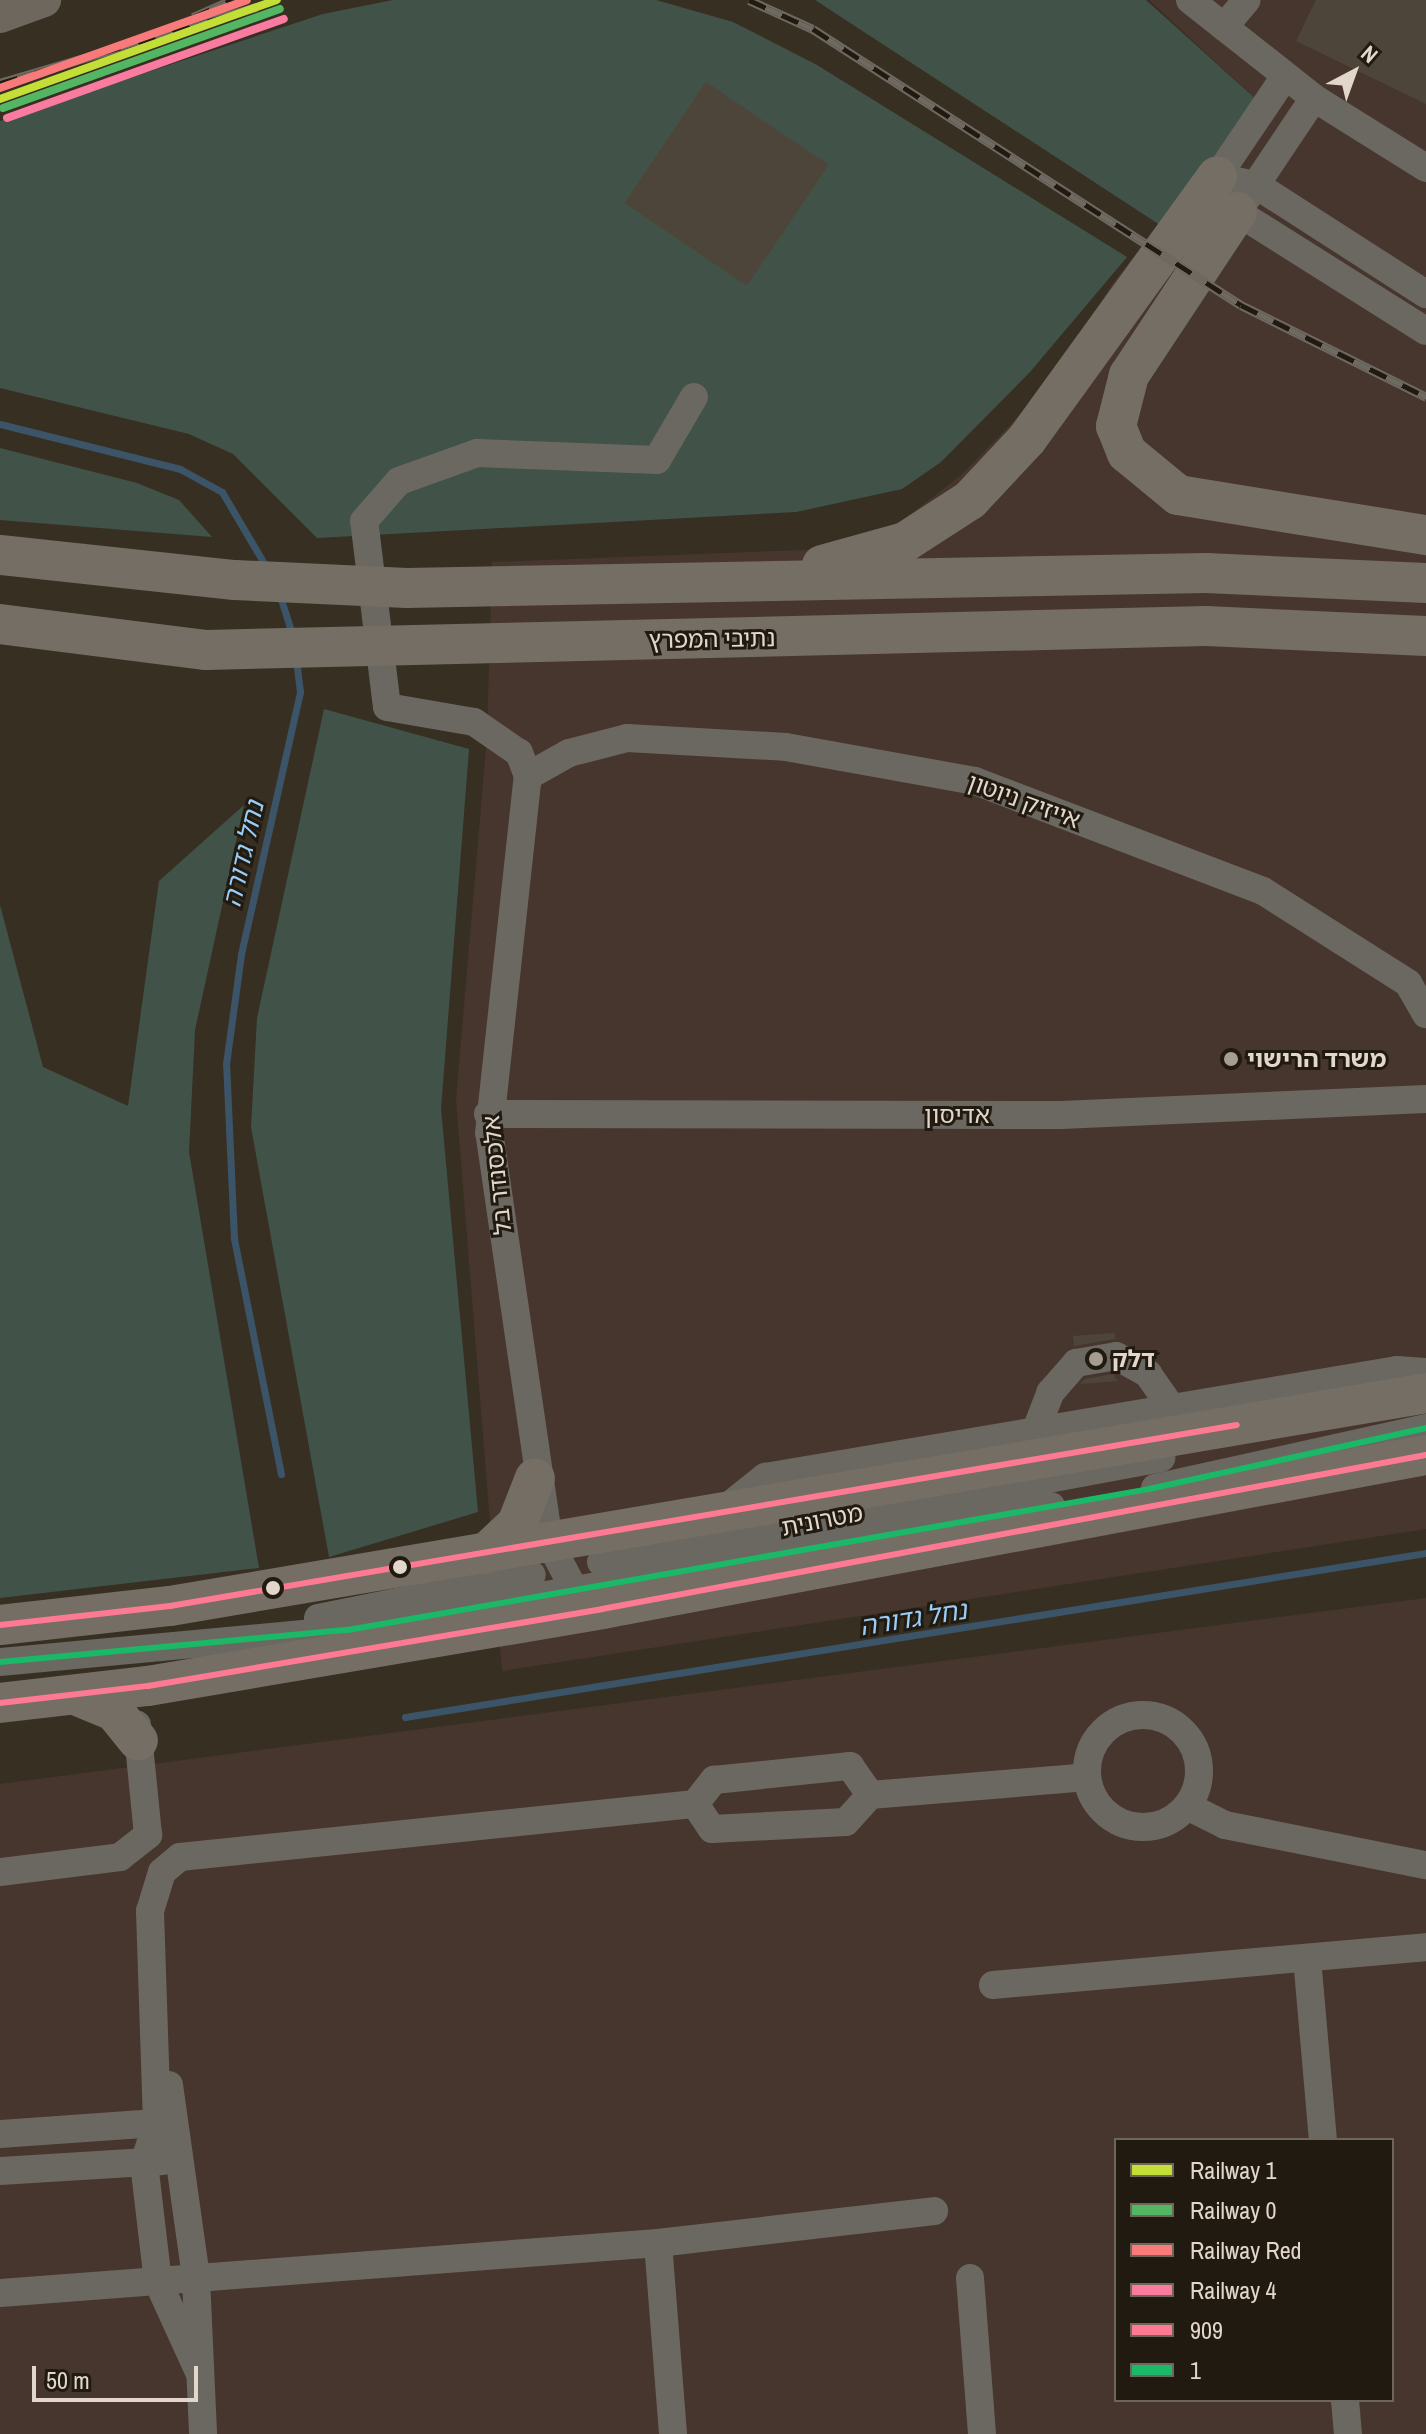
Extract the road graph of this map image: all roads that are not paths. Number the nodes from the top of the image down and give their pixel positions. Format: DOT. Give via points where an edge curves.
graph roads {
  1 [pos="44,0"];
  2 [pos="1190,0"];
  3 [pos="1247,0"];
  4 [pos="0,16"];
  5 [pos="1224,27"];
  6 [pos="1285,76"];
  7 [pos="1314,98"];
  8 [pos="1426,168"];
  9 [pos="1217,177"];
  10 [pos="1246,199"];
  11 [pos="1426,294"];
  12 [pos="1426,331"];
  13 [pos="694,397"];
  14 [pos="1426,535"];
  15 [pos="0,555"];
  16 [pos="1426,583"];
  17 [pos="564,588"];
  18 [pos="0,624"];
  19 [pos="1426,636"];
  20 [pos="528,776"];
  21 [pos="1426,1014"];
  22 [pos="1426,1099"];
  23 [pos="488,1114"];
  24 [pos="1426,1372"];
  25 [pos="1426,1393"];
  26 [pos="1171,1407"];
  27 [pos="1426,1409"];
  28 [pos="1426,1428"];
  29 [pos="1036,1430"];
  30 [pos="1426,1455"];
  31 [pos="535,1478"];
  32 [pos="720,1513"];
  33 [pos="485,1554"];
  34 [pos="575,1569"];
  35 [pos="170,1606"];
  36 [pos="73,1620"];
  37 [pos="0,1625"];
  38 [pos="0,1662"];
  39 [pos="129,1664"];
  40 [pos="75,1695"];
  41 [pos="0,1703"];
  42 [pos="138,1741"];
  43 [pos="1087,1777"];
  44 [pos="870,1795"];
  45 [pos="695,1804"];
  46 [pos="1187,1806"];
  47 [pos="0,1856"];
  48 [pos="120,1857"];
  49 [pos="1426,1865"];
  50 [pos="0,1872"];
  51 [pos="1426,1947"];
  52 [pos="1307,1958"];
  53 [pos="993,1985"];
  54 [pos="166,2123"];
  55 [pos="0,2134"];
  56 [pos="1323,2138"];
  57 [pos="180,2160"];
  58 [pos="144,2163"];
  59 [pos="0,2171"];
  60 [pos="934,2211"];
  61 [pos="658,2243"];
  62 [pos="196,2278"];
  63 [pos="970,2278"];
  64 [pos="158,2282"];
  65 [pos="0,2293"];
  66 [pos="199,2372"];
  67 [pos="1345,2402"];
  68 [pos="203,2434"];
  69 [pos="673,2434"];
  70 [pos="982,2434"];
  71 [pos="1348,2434"];
  1 -- 4 [label="main road"];
  2 -- 5 [label="street"];
  3 -- 5 [label="street"];
  5 -- 6 [label="street"];
  6 -- 7 [label="street"];
  6 -- 9 [label="street"];
  7 -- 8 [label="street"];
  7 -- 10 [label="street"];
  9 -- 10 [label="street"];
  9 -- 17 [label="highway" via="1027,439 937,526 859,559 807,568"];
  10 -- 11 [label="street"];
  10 -- 12 [label="street"];
  10 -- 14 [label="highway" via="1129,375 1116,426 1127,453 1178,495"];
  13 -- 20 [label="street" via="657,460 477,453 399,481 364,521 387,707 474,722 519,753"];
  15 -- 17 [label="highway" via="184,576 407,588"];
  16 -- 17 [label="highway" via="1206,573"];
  18 -- 19 [label="highway, נתיבי המפרץ" via="206,650 1206,626"];
  20 -- 21 [label="street, אייזיק ניוטון" via="569,753 627,738 786,747 975,781 1263,891 1408,983"];
  20 -- 23 [label="street, אלכסנדר בל"];
  22 -- 23 [label="street, אדיסון" via="1061,1115"];
  23 -- 31 [label="street, אלכסנדר בל"];
  24 -- 26 [label="street" via="1397,1370"];
  25 -- 32 [label="highway"];
  26 -- 29 [label="street"];
  26 -- 29 [label="street" via="1148,1374 1116,1356 1076,1363 1050,1393"];
  27 -- 34 [label="street, מטרונית"];
  28 -- 34 [label="street, מטרונית" via="1149,1489"];
  29 -- 32 [label="street" via="765,1477"];
  30 -- 34 [label="highway"];
  31 -- 33 [label="highway" via="517,1524"];
  31 -- 34 [label="street, אלכסנדר בל"];
  31 -- 34 [label="street, אלכסנדר בל" via="556,1515"];
  32 -- 34 [label="highway"];
  33 -- 34 [label="highway"];
  33 -- 35 [label="highway"];
  34 -- 39 [label="highway"];
  34 -- 39 [label="street, מטרונית"];
  35 -- 36 [label="highway"];
  35 -- 39 [label="street"];
  36 -- 37 [label="highway"];
  36 -- 39 [label="street"];
  38 -- 39 [label="street, מטרונית"];
  39 -- 40 [label="highway"];
  39 -- 42 [label="street"];
  40 -- 41 [label="highway"];
  40 -- 42 [label="highway" via="114,1711"];
  42 -- 48 [label="street" via="148,1835"];
  43 -- 44 [label="street"];
  43 -- 46 [label="street" via="1103,1811 1137,1827 1173,1819"];
  43 -- 46 [label="street" via="1088,1759 1106,1729 1157,1717 1174,1725 1196,1753 1196,1789"];
  44 -- 45 [label="street" via="846,1822 712,1829"];
  44 -- 45 [label="street" via="850,1766 714,1780"];
  45 -- 54 [label="street" via="180,1857 152,1893"];
  46 -- 49 [label="street" via="1225,1825"];
  47 -- 48 [label="street"];
  48 -- 50 [label="street"];
  51 -- 52 [label="street"];
  52 -- 53 [label="street"];
  52 -- 56 [label="street"];
  54 -- 55 [label="street"];
  54 -- 57 [label="street"];
  54 -- 58 [label="street"];
  57 -- 58 [label="street"];
  57 -- 62 [label="street"];
  58 -- 59 [label="street"];
  58 -- 64 [label="street"];
  60 -- 61 [label="street"];
  61 -- 62 [label="street"];
  61 -- 69 [label="street"];
  62 -- 64 [label="street"];
  62 -- 66 [label="street"];
  63 -- 70 [label="street"];
  64 -- 65 [label="street"];
  64 -- 66 [label="street"];
  66 -- 68 [label="street"];
  67 -- 71 [label="street"];
}
